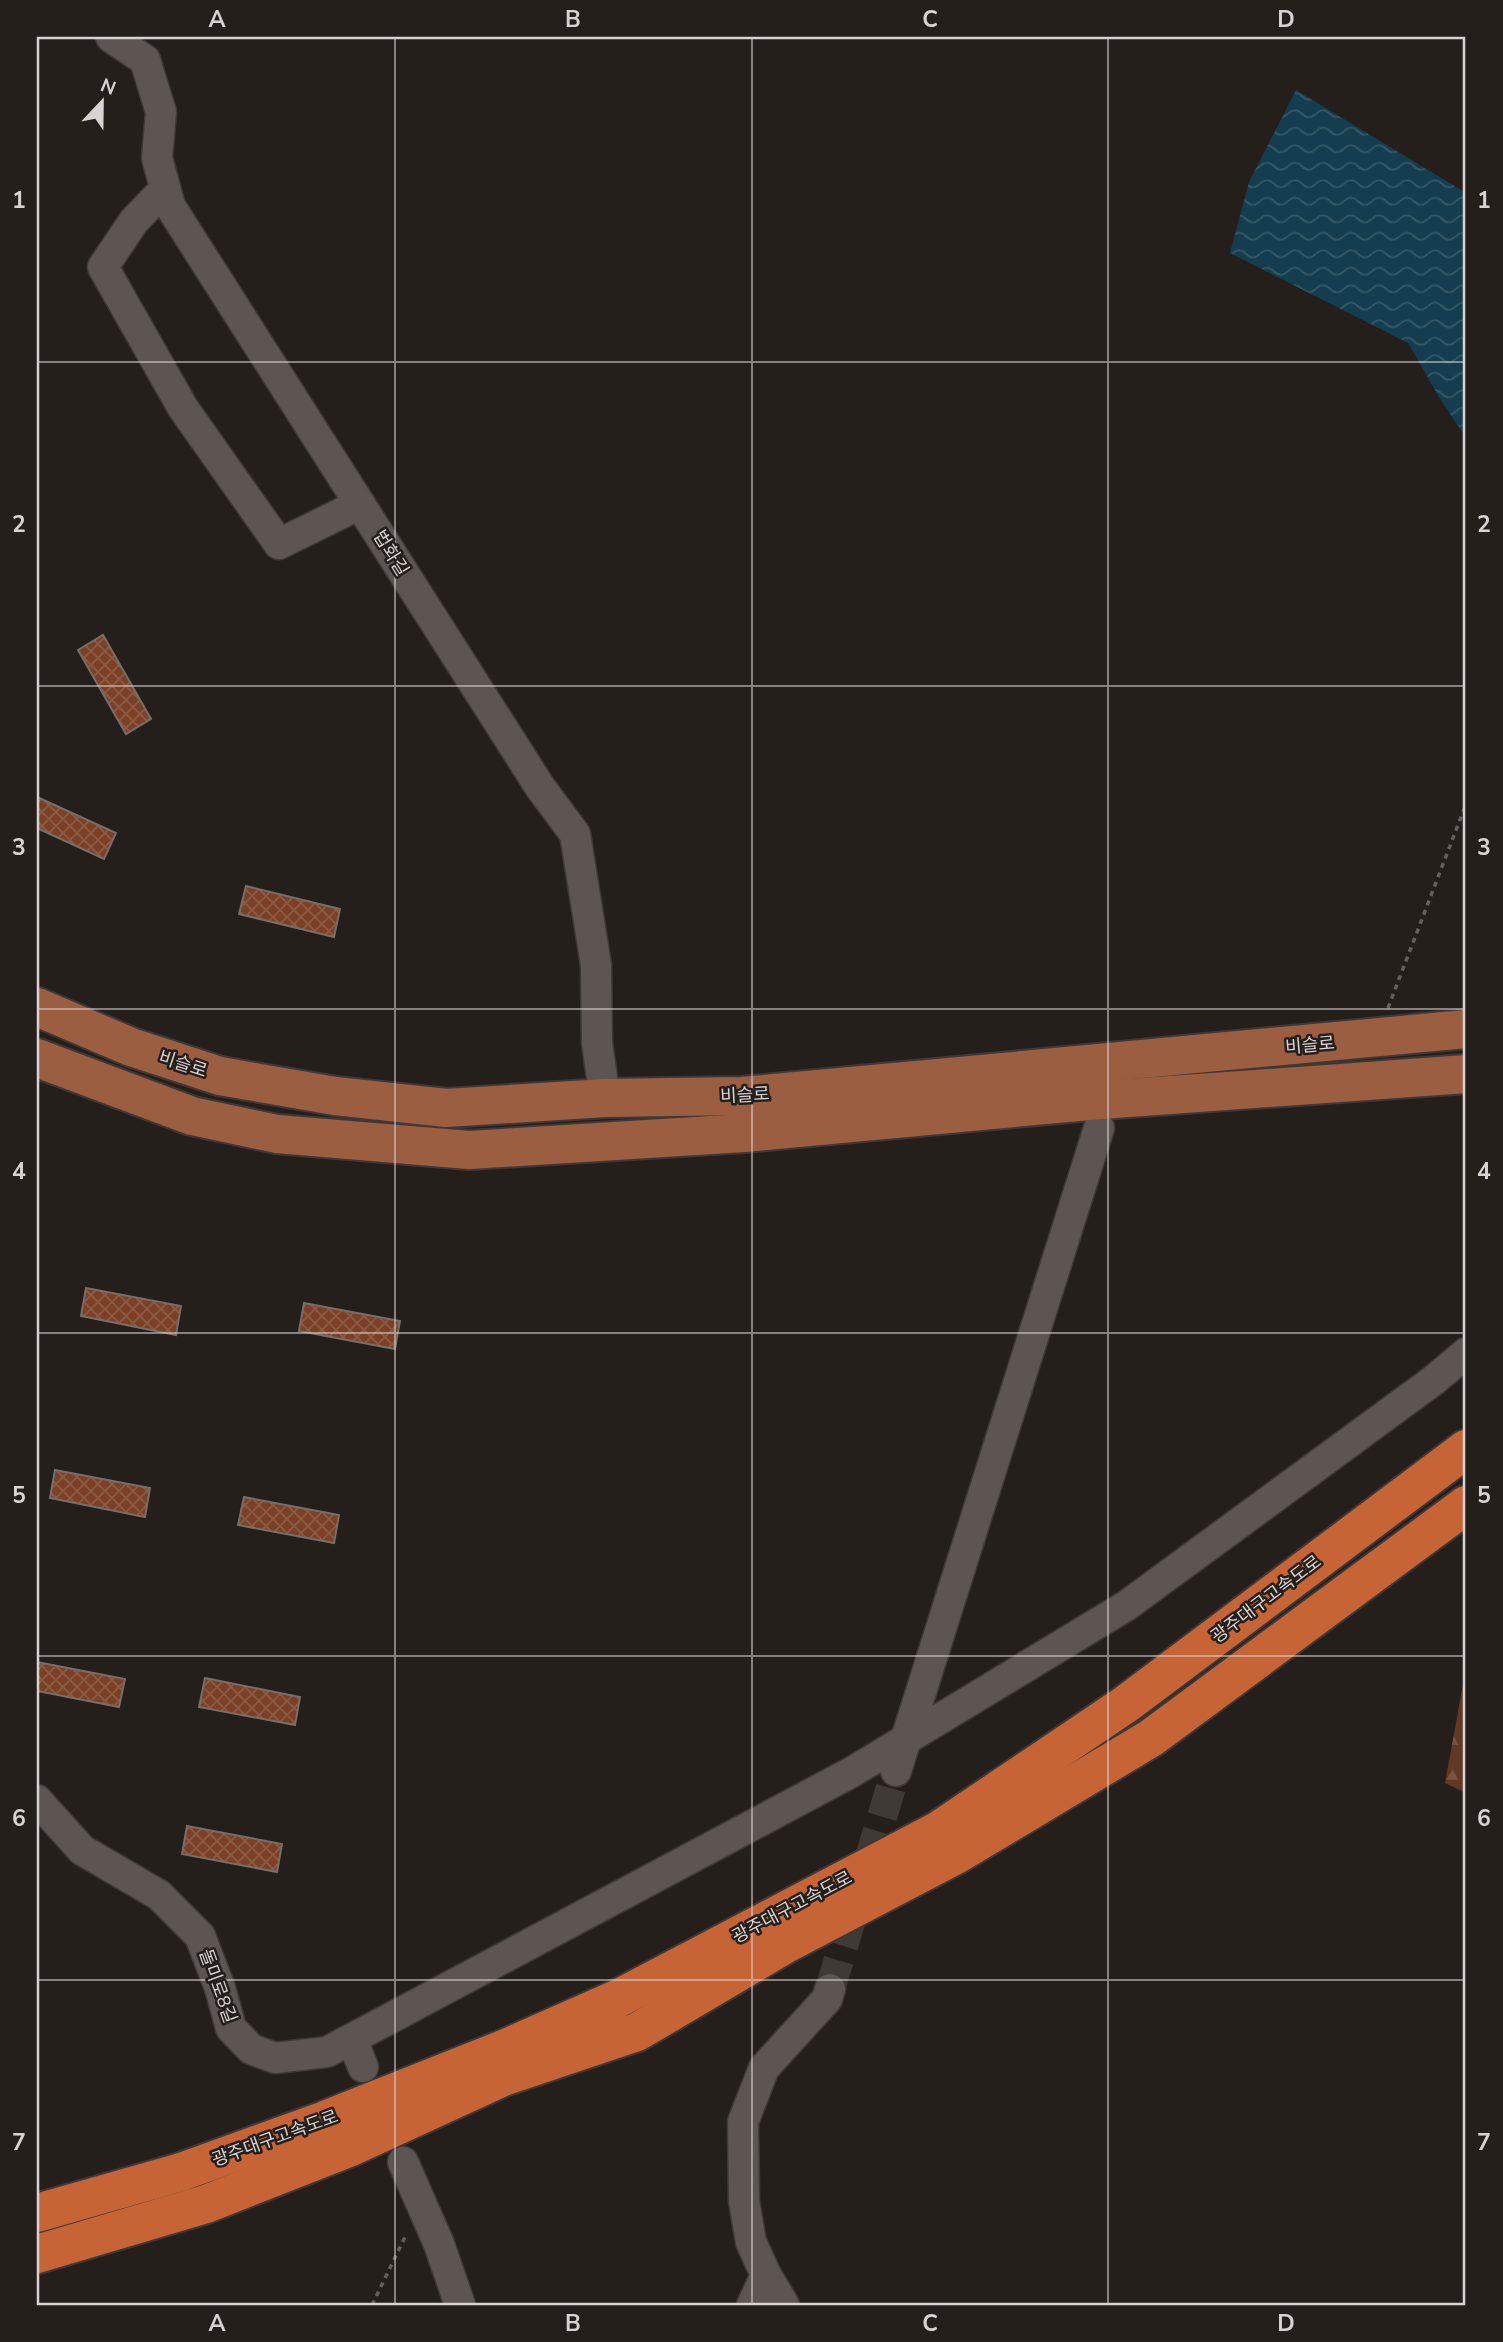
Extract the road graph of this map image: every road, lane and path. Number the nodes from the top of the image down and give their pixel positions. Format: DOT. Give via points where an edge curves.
graph roads {
  1 [pos="111,37"];
  2 [pos="165,189"];
  3 [pos="360,503"];
  4 [pos="1466,804"];
  5 [pos="37,1007"];
  6 [pos="1466,1029"];
  7 [pos="1377,1039"];
  8 [pos="37,1058"];
  9 [pos="1466,1073"];
  10 [pos="605,1098"];
  11 [pos="1099,1128"];
  12 [pos="1466,1353"];
  13 [pos="1466,1449"];
  14 [pos="1466,1505"];
  15 [pos="905,1740"];
  16 [pos="897,1771"];
  17 [pos="37,1800"];
  18 [pos="830,1989"];
  19 [pos="352,2039"];
  20 [pos="363,2067"];
  21 [pos="403,2162"];
  22 [pos="421,2203"];
  23 [pos="37,2213"];
  24 [pos="37,2254"];
  25 [pos="766,2275"];
  26 [pos="372,2305"];
  27 [pos="460,2305"];
  28 [pos="752,2305"];
  29 [pos="784,2305"];
  1 -- 2 [label="street, 법화길" via="145,60 160,111 157,158"];
  2 -- 3 [label="street, 법화길" via="170,206"];
  2 -- 3 [label="street" via="134,221 103,267 183,408 279,544"];
  3 -- 10 [label="street, 법화길" via="540,787 575,834 596,965 597,1042"];
  4 -- 7 [label="path"];
  5 -- 10 [label="main road, 비슬로" via="220,1076 335,1096 446,1108"];
  6 -- 7 [label="main road, 비슬로"];
  7 -- 10 [label="main road, 비슬로" via="742,1096"];
  8 -- 9 [label="main road, 비슬로" via="204,1119 277,1134 469,1150 744,1133"];
  11 -- 15 [label="street"];
  12 -- 15 [label="street, 돌미로8길" via="1126,1606"];
  13 -- 23 [label="highway, 광주대구고속도로" via="1126,1704 939,1830 617,1999 506,2048 181,2172"];
  14 -- 24 [label="highway, 광주대구고속도로" via="1151,1738 956,1855 786,1944 637,2032 503,2077 351,2147 206,2204"];
  15 -- 16 [label="street"];
  15 -- 19 [label="street, 돌미로8길"];
  17 -- 19 [label="street, 돌미로8길" via="82,1850 159,1895 200,1936 232,2028 251,2049 275,2058 327,2052"];
  18 -- 25 [label="street" via="827,1999 764,2068 743,2122 744,2201 751,2242"];
  19 -- 20 [label="street"];
  21 -- 22 [label="street"];
  22 -- 26 [label="path" via="409,2217 405,2240"];
  22 -- 27 [label="street"];
  25 -- 28 [label="street"];
  25 -- 29 [label="street"];
}
